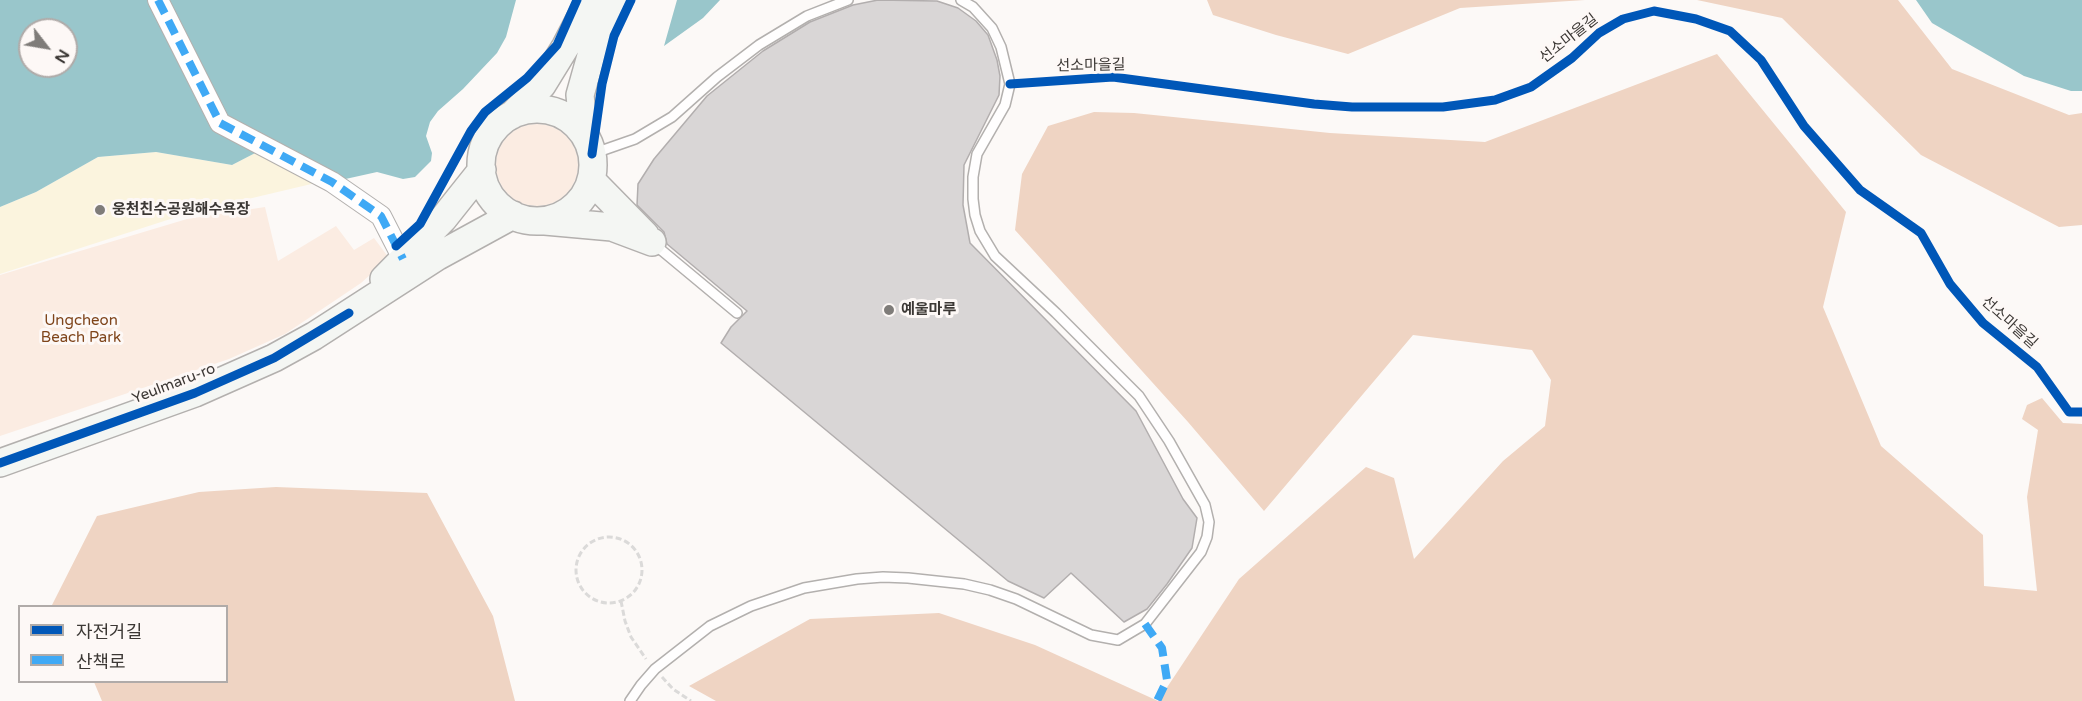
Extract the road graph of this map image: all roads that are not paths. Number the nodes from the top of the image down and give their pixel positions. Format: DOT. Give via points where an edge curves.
graph roads {
  1 [pos="158,0"];
  2 [pos="590,0"];
  3 [pos="613,0"];
  4 [pos="848,0"];
  5 [pos="961,0"];
  6 [pos="512,115"];
  7 [pos="589,156"];
  8 [pos="482,170"];
  9 [pos="513,215"];
  10 [pos="539,221"];
  11 [pos="652,242"];
  12 [pos="403,259"];
  13 [pos="349,313"];
  14 [pos="737,313"];
  15 [pos="0,463"];
  16 [pos="630,701"];
  1 -- 12 [label="street" via="220,123 332,182 381,216"];
  2 -- 6 [label="street" via="542,85"];
  3 -- 7 [label="street" via="596,38 580,95"];
  4 -- 7 [label="lane" via="807,16 759,45 672,117 635,138"];
  5 -- 16 [label="lane" via="974,7 992,28 1010,84 1005,105 977,154 973,199 980,231 995,256 1139,396 1205,505 1209,522 1200,552 1145,624 1118,640 1091,635 990,590 964,584 866,578 804,588 751,606 710,626 655,669"];
  6 -- 7 [label="street" via="532,109 552,111 570,120"];
  6 -- 8 [label="street" via="489,138"];
  7 -- 10 [label="street" via="585,194 562,215"];
  7 -- 11 [label="street"];
  8 -- 9 [label="street" via="495,201"];
  8 -- 12 [label="street"];
  9 -- 10 [label="street"];
  9 -- 13 [label="street" via="445,251"];
  10 -- 11 [label="street" via="612,227"];
  11 -- 14 [label="lane"];
  12 -- 13 [label="street"];
  13 -- 15 [label="street, Yeulmaru-ro" via="274,358 195,393"];
}
